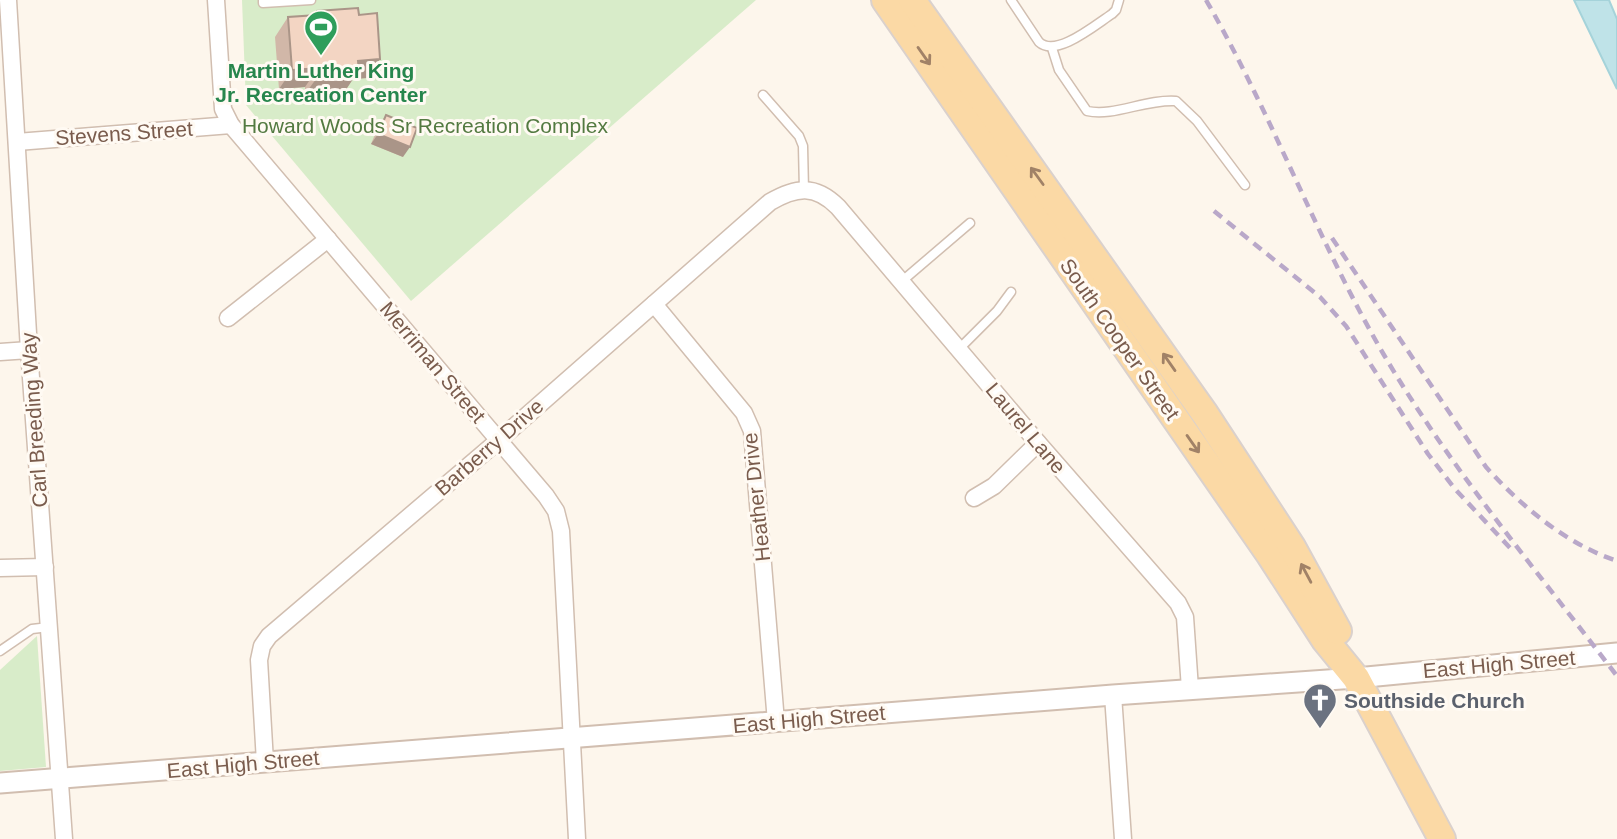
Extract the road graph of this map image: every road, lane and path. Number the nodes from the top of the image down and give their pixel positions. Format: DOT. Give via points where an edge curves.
graph roads {
  1 [pos="8,0"];
  2 [pos="216,0"];
  3 [pos="263,0"];
  4 [pos="311,0"];
  5 [pos="885,0"];
  6 [pos="912,0"];
  7 [pos="1011,0"];
  8 [pos="1119,0"];
  9 [pos="1052,48"];
  10 [pos="763,94"];
  11 [pos="230,125"];
  12 [pos="17,142"];
  13 [pos="1245,185"];
  14 [pos="809,191"];
  15 [pos="970,223"];
  16 [pos="327,239"];
  17 [pos="901,282"];
  18 [pos="1011,292"];
  19 [pos="654,304"];
  20 [pos="228,318"];
  21 [pos="959,349"];
  22 [pos="29,351"];
  23 [pos="0,352"];
  24 [pos="499,440"];
  25 [pos="1038,443"];
  26 [pos="974,498"];
  27 [pos="45,567"];
  28 [pos="0,568"];
  29 [pos="49,627"];
  30 [pos="0,652"];
  31 [pos="1617,653"];
  32 [pos="1356,678"];
  33 [pos="1190,689"];
  34 [pos="1113,695"];
  35 [pos="776,722"];
  36 [pos="570,739"];
  37 [pos="265,762"];
  38 [pos="60,778"];
  39 [pos="0,783"];
  40 [pos="64,839"];
  41 [pos="577,839"];
  42 [pos="1123,839"];
  43 [pos="1442,839"];
  1 -- 12 [label="street, Carl Breeding Way"];
  2 -- 11 [label="street" via="223,108"];
  3 -- 4 [label="lane"];
  5 -- 32 [label="main road, South Cooper Street, one-way" via="1325,640"];
  32 -- 6 [label="main road, South Cooper Street, one-way" via="1351,655 1292,547 1213,425"];
  7 -- 9 [label="lane" via="1039,42"];
  8 -- 9 [label="lane" via="1112,14"];
  9 -- 13 [label="lane" via="1059,70 1087,111 1176,101 1197,121"];
  10 -- 14 [label="lane" via="799,136"];
  11 -- 12 [label="street, Stevens Street"];
  11 -- 16 [label="street, Merriman Street"];
  12 -- 22 [label="street, Carl Breeding Way"];
  14 -- 17 [label="street, Laurel Lane" via="838,206"];
  14 -- 19 [label="street, Barberry Drive" via="789,192 771,202"];
  15 -- 17 [label="lane"];
  16 -- 20 [label="street"];
  16 -- 24 [label="street, Merriman Street"];
  17 -- 21 [label="street, Laurel Lane"];
  18 -- 21 [label="lane"];
  19 -- 24 [label="street, Barberry Drive"];
  19 -- 35 [label="street, Heather Drive" via="744,413 751,431"];
  21 -- 25 [label="street, Laurel Lane"];
  22 -- 23 [label="street"];
  22 -- 27 [label="street, Carl Breeding Way"];
  24 -- 36 [label="street, Merriman Street" via="546,496 561,531"];
  24 -- 37 [label="street, Barberry Drive" via="269,636 259,660"];
  25 -- 26 [label="street" via="994,486"];
  25 -- 33 [label="street, Laurel Lane" via="1178,603 1185,617"];
  27 -- 28 [label="street"];
  27 -- 29 [label="street, Carl Breeding Way"];
  29 -- 30 [label="lane" via="32,629"];
  29 -- 38 [label="street, Carl Breeding Way"];
  31 -- 32 [label="street, East High Street"];
  32 -- 33 [label="street, East High Street"];
  32 -- 43 [label="main road, South Cooper Street"];
  33 -- 34 [label="street, East High Street"];
  34 -- 35 [label="street, East High Street"];
  34 -- 42 [label="street"];
  35 -- 36 [label="street, East High Street"];
  36 -- 37 [label="street, East High Street"];
  36 -- 41 [label="street, Merriman Street"];
  37 -- 38 [label="street, East High Street"];
  38 -- 39 [label="street, East High Street"];
  38 -- 40 [label="street, Carl Breeding Way"];
}
